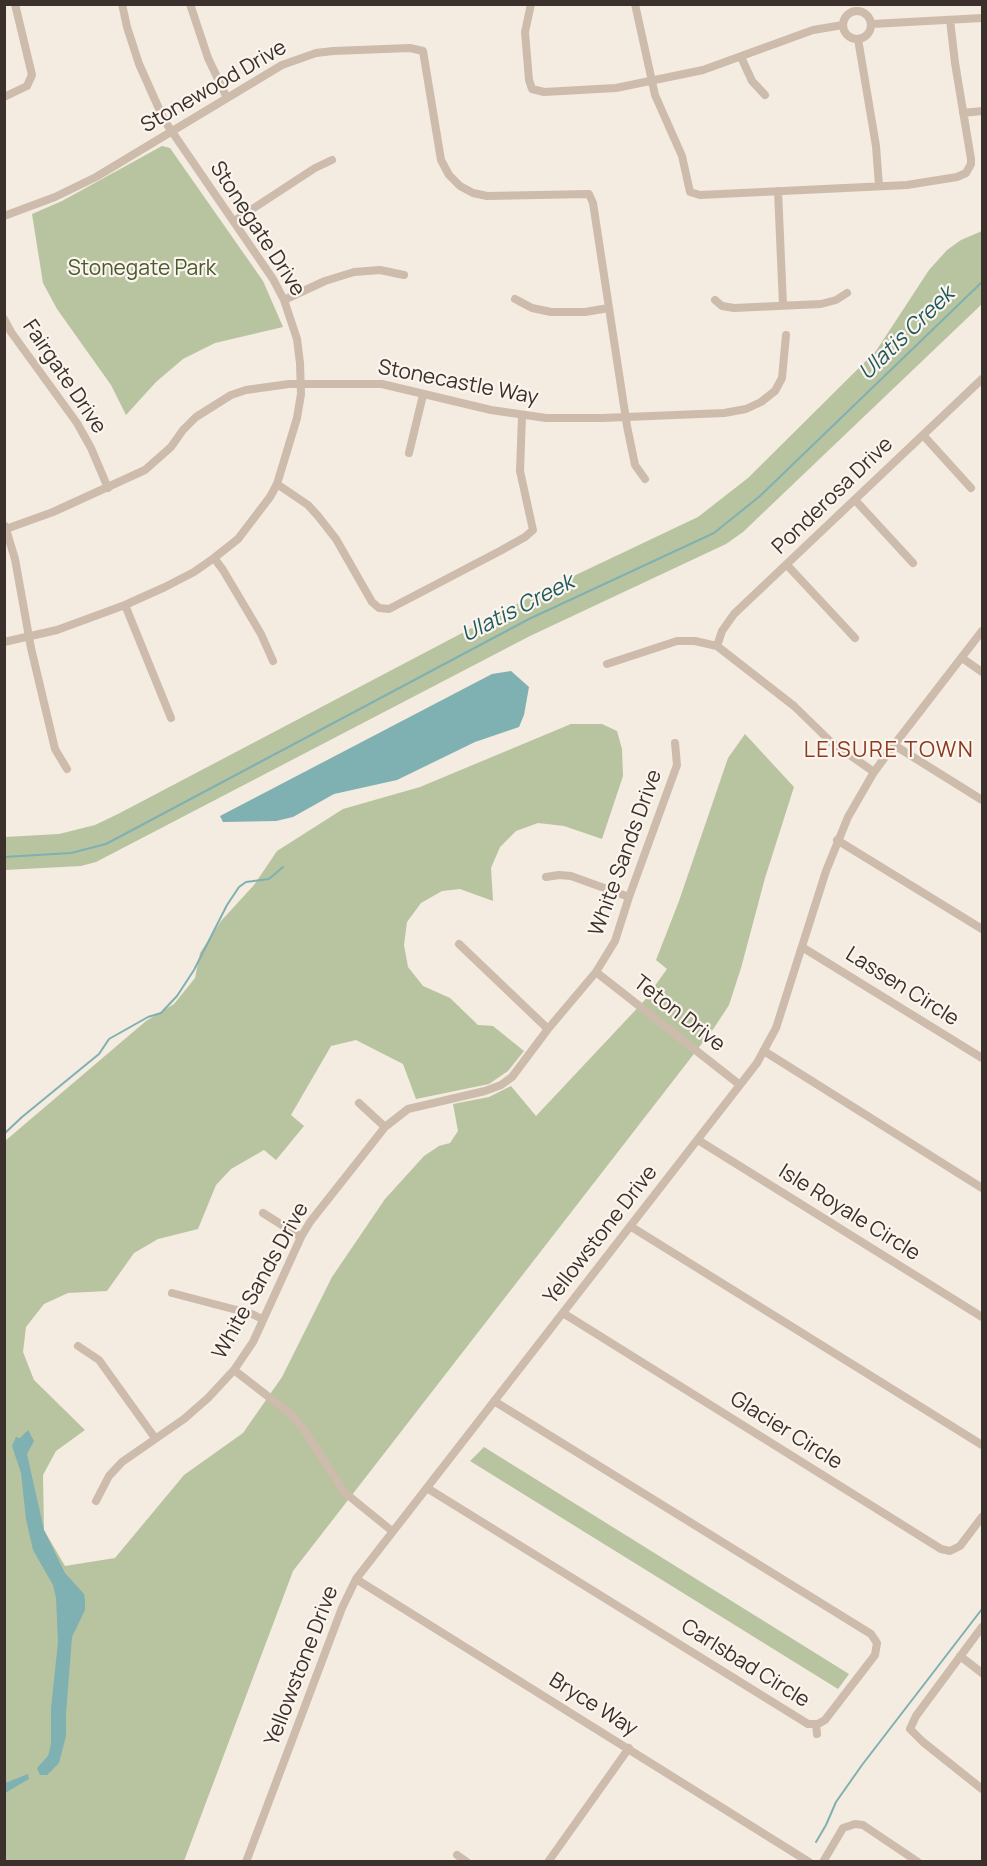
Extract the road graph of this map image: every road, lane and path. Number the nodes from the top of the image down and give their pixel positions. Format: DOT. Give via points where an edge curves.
graph roads {
  1 [pos="15,4"];
  2 [pos="122,4"];
  3 [pos="190,4"];
  4 [pos="531,4"];
  5 [pos="635,4"];
  6 [pos="856,8"];
  7 [pos="982,18"];
  8 [pos="950,20"];
  9 [pos="872,24"];
  10 [pos="843,25"];
  11 [pos="858,39"];
  12 [pos="741,57"];
  13 [pos="651,81"];
  14 [pos="765,95"];
  15 [pos="4,97"];
  16 [pos="227,98"];
  17 [pos="982,111"];
  18 [pos="963,113"];
  19 [pos="170,130"];
  20 [pos="332,160"];
  21 [pos="879,186"];
  22 [pos="778,191"];
  23 [pos="4,216"];
  24 [pos="234,221"];
  25 [pos="404,275"];
  26 [pos="847,293"];
  27 [pos="515,299"];
  28 [pos="284,300"];
  29 [pos="715,300"];
  30 [pos="783,305"];
  31 [pos="609,308"];
  32 [pos="4,319"];
  33 [pos="786,334"];
  34 [pos="982,379"];
  35 [pos="301,383"];
  36 [pos="423,395"];
  37 [pos="522,416"];
  38 [pos="626,417"];
  39 [pos="923,435"];
  40 [pos="409,453"];
  41 [pos="645,479"];
  42 [pos="277,484"];
  43 [pos="108,488"];
  44 [pos="971,488"];
  45 [pos="855,500"];
  46 [pos="5,527"];
  47 [pos="214,558"];
  48 [pos="913,562"];
  49 [pos="787,565"];
  50 [pos="124,605"];
  51 [pos="982,631"];
  52 [pos="29,637"];
  53 [pos="855,638"];
  54 [pos="4,642"];
  55 [pos="717,646"];
  56 [pos="962,658"];
  57 [pos="273,662"];
  58 [pos="607,664"];
  59 [pos="982,672"];
  60 [pos="171,718"];
  61 [pos="675,743"];
  62 [pos="894,745"];
  63 [pos="67,769"];
  64 [pos="874,772"];
  65 [pos="982,800"];
  66 [pos="837,840"];
  67 [pos="546,878"];
  68 [pos="629,897"];
  69 [pos="982,929"];
  70 [pos="459,944"];
  71 [pos="802,947"];
  72 [pos="596,972"];
  73 [pos="548,1029"];
  74 [pos="764,1051"];
  75 [pos="982,1058"];
  76 [pos="740,1085"];
  77 [pos="359,1103"];
  78 [pos="385,1127"];
  79 [pos="698,1140"];
  80 [pos="982,1188"];
  81 [pos="263,1213"];
  82 [pos="630,1226"];
  83 [pos="301,1237"];
  84 [pos="172,1293"];
  85 [pos="563,1313"];
  86 [pos="982,1317"];
  87 [pos="262,1319"];
  88 [pos="78,1346"];
  89 [pos="234,1370"];
  90 [pos="494,1401"];
  91 [pos="155,1438"];
  92 [pos="982,1445"];
  93 [pos="427,1488"];
  94 [pos="96,1501"];
  95 [pos="982,1517"];
  96 [pos="392,1531"];
  97 [pos="357,1579"];
  98 [pos="982,1627"];
  99 [pos="877,1645"];
  100 [pos="886,1645"];
  101 [pos="960,1656"];
  102 [pos="982,1673"];
  103 [pos="816,1724"];
  104 [pos="817,1734"];
  105 [pos="629,1748"];
  106 [pos="982,1789"];
  107 [pos="457,1855"];
  108 [pos="246,1862"];
  109 [pos="466,1862"];
  110 [pos="548,1862"];
  111 [pos="809,1862"];
  112 [pos="823,1862"];
  113 [pos="918,1862"];
  1 -- 15 [label="street" via="32,75 27,86"];
  2 -- 19 [label="street, Stonegate Drive" via="139,64"];
  3 -- 16 [label="street" via="208,58"];
  4 -- 13 [label="street" via="525,44 532,88 544,92 616,88"];
  5 -- 13 [label="street"];
  6 -- 9 [label="street" via="868,15"];
  6 -- 10 [label="street"];
  7 -- 8 [label="street"];
  8 -- 9 [label="street"];
  8 -- 18 [label="street"];
  9 -- 11 [label="street" via="870,32"];
  10 -- 11 [label="street" via="847,34"];
  10 -- 12 [label="street" via="813,30"];
  11 -- 21 [label="street"];
  12 -- 13 [label="street"];
  12 -- 14 [label="street" via="752,81"];
  13 -- 22 [label="street" via="682,156 690,192 700,195"];
  16 -- 19 [label="street, Stonewood Drive"];
  16 -- 31 [label="street, Stonewood Drive" via="282,65 316,53 410,48 423,51 441,160 449,175 460,186 487,196 589,194"];
  17 -- 18 [label="street"];
  18 -- 21 [label="street" via="971,159 966,173 907,185"];
  19 -- 23 [label="street, Stonewood Drive" via="96,177"];
  19 -- 24 [label="street, Stonegate Drive"];
  20 -- 24 [label="street"];
  21 -- 22 [label="street"];
  22 -- 30 [label="street"];
  24 -- 28 [label="street, Stonegate Drive"];
  25 -- 28 [label="street" via="380,270 354,272"];
  26 -- 30 [label="street" via="821,304"];
  27 -- 31 [label="street" via="551,312"];
  28 -- 35 [label="street, Stonegate Drive" via="297,339"];
  29 -- 30 [label="street" via="734,308"];
  31 -- 38 [label="street, Stonewood Drive"];
  32 -- 43 [label="street, Fairgate Drive" via="78,423"];
  33 -- 38 [label="street, Stonecastle Way" via="782,378 775,391 761,402 724,413"];
  34 -- 39 [label="street, Ponderosa Drive"];
  35 -- 36 [label="street, Stonecastle Way" via="382,384"];
  35 -- 42 [label="street, Stonegate Drive" via="297,418"];
  35 -- 43 [label="street, Stonecastle Way" via="231,394 196,417 152,465"];
  36 -- 37 [label="street, Stonecastle Way"];
  36 -- 40 [label="street"];
  37 -- 38 [label="street, Stonecastle Way"];
  37 -- 42 [label="street" via="520,471 533,530 389,609 372,602 336,539 318,516"];
  38 -- 41 [label="street, Stonewood Drive" via="635,465"];
  39 -- 44 [label="street"];
  39 -- 45 [label="street, Ponderosa Drive"];
  42 -- 47 [label="street, Stonegate Drive" via="238,539"];
  43 -- 46 [label="street, Stonecastle Way"];
  45 -- 48 [label="street"];
  45 -- 49 [label="street, Ponderosa Drive"];
  46 -- 52 [label="street"];
  47 -- 50 [label="street, Stonegate Drive"];
  47 -- 57 [label="street" via="261,634"];
  49 -- 53 [label="street"];
  49 -- 55 [label="street, Ponderosa Drive" via="734,614"];
  50 -- 52 [label="street, Stonegate Drive"];
  50 -- 60 [label="street"];
  51 -- 56 [label="street, Yellowstone Drive"];
  52 -- 54 [label="street, Stonegate Drive"];
  52 -- 63 [label="street" via="55,749"];
  55 -- 58 [label="street" via="677,641"];
  55 -- 64 [label="street" via="794,706 831,742"];
  56 -- 59 [label="street"];
  56 -- 62 [label="street, Yellowstone Drive"];
  61 -- 68 [label="street, White Sands Drive" via="677,765"];
  62 -- 64 [label="street, Yellowstone Drive"];
  62 -- 65 [label="street"];
  64 -- 66 [label="street, Yellowstone Drive"];
  66 -- 69 [label="street"];
  66 -- 71 [label="street, Yellowstone Drive"];
  67 -- 68 [label="street" via="571,876"];
  68 -- 72 [label="street, White Sands Drive" via="615,941"];
  70 -- 73 [label="street"];
  71 -- 74 [label="street, Yellowstone Drive" via="776,1028"];
  71 -- 75 [label="street, Lassen Circle"];
  72 -- 73 [label="street, White Sands Drive"];
  72 -- 76 [label="street, Teton Drive"];
  73 -- 78 [label="street, White Sands Drive" via="512,1077 501,1085 408,1109"];
  74 -- 76 [label="street, Yellowstone Drive"];
  74 -- 80 [label="street"];
  76 -- 79 [label="street, Yellowstone Drive"];
  77 -- 78 [label="street"];
  78 -- 83 [label="street, White Sands Drive"];
  79 -- 82 [label="street, Yellowstone Drive"];
  79 -- 86 [label="street, Isle Royale Circle"];
  81 -- 83 [label="street"];
  82 -- 85 [label="street, Yellowstone Drive"];
  82 -- 92 [label="street"];
  83 -- 87 [label="street, White Sands Drive"];
  84 -- 87 [label="street"];
  85 -- 90 [label="street, Yellowstone Drive"];
  85 -- 95 [label="street, Glacier Circle" via="951,1555"];
  87 -- 89 [label="street, White Sands Drive" via="253,1342"];
  88 -- 91 [label="street" via="99,1360"];
  89 -- 91 [label="street, White Sands Drive" via="184,1419"];
  89 -- 96 [label="street" via="292,1415 344,1492"];
  90 -- 93 [label="street, Yellowstone Drive"];
  90 -- 99 [label="street" via="871,1634"];
  91 -- 94 [label="street, White Sands Drive" via="109,1476"];
  93 -- 96 [label="street, Yellowstone Drive"];
  93 -- 103 [label="street, Carlsbad Circle" via="805,1723"];
  96 -- 97 [label="street, Yellowstone Drive"];
  97 -- 105 [label="street, Bryce Way"];
  97 -- 108 [label="street, Yellowstone Drive" via="342,1608"];
  98 -- 101 [label="street"];
  99 -- 100 [label="street"];
  99 -- 103 [label="street, Carlsbad Circle" via="875,1655 825,1720"];
  101 -- 102 [label="street"];
  101 -- 106 [label="street" via="910,1729"];
  103 -- 104 [label="street"];
  105 -- 110 [label="street"];
  105 -- 111 [label="street, Bryce Way"];
  107 -- 109 [label="street"];
  112 -- 113 [label="street" via="843,1828 855,1824 863,1825"];
}
